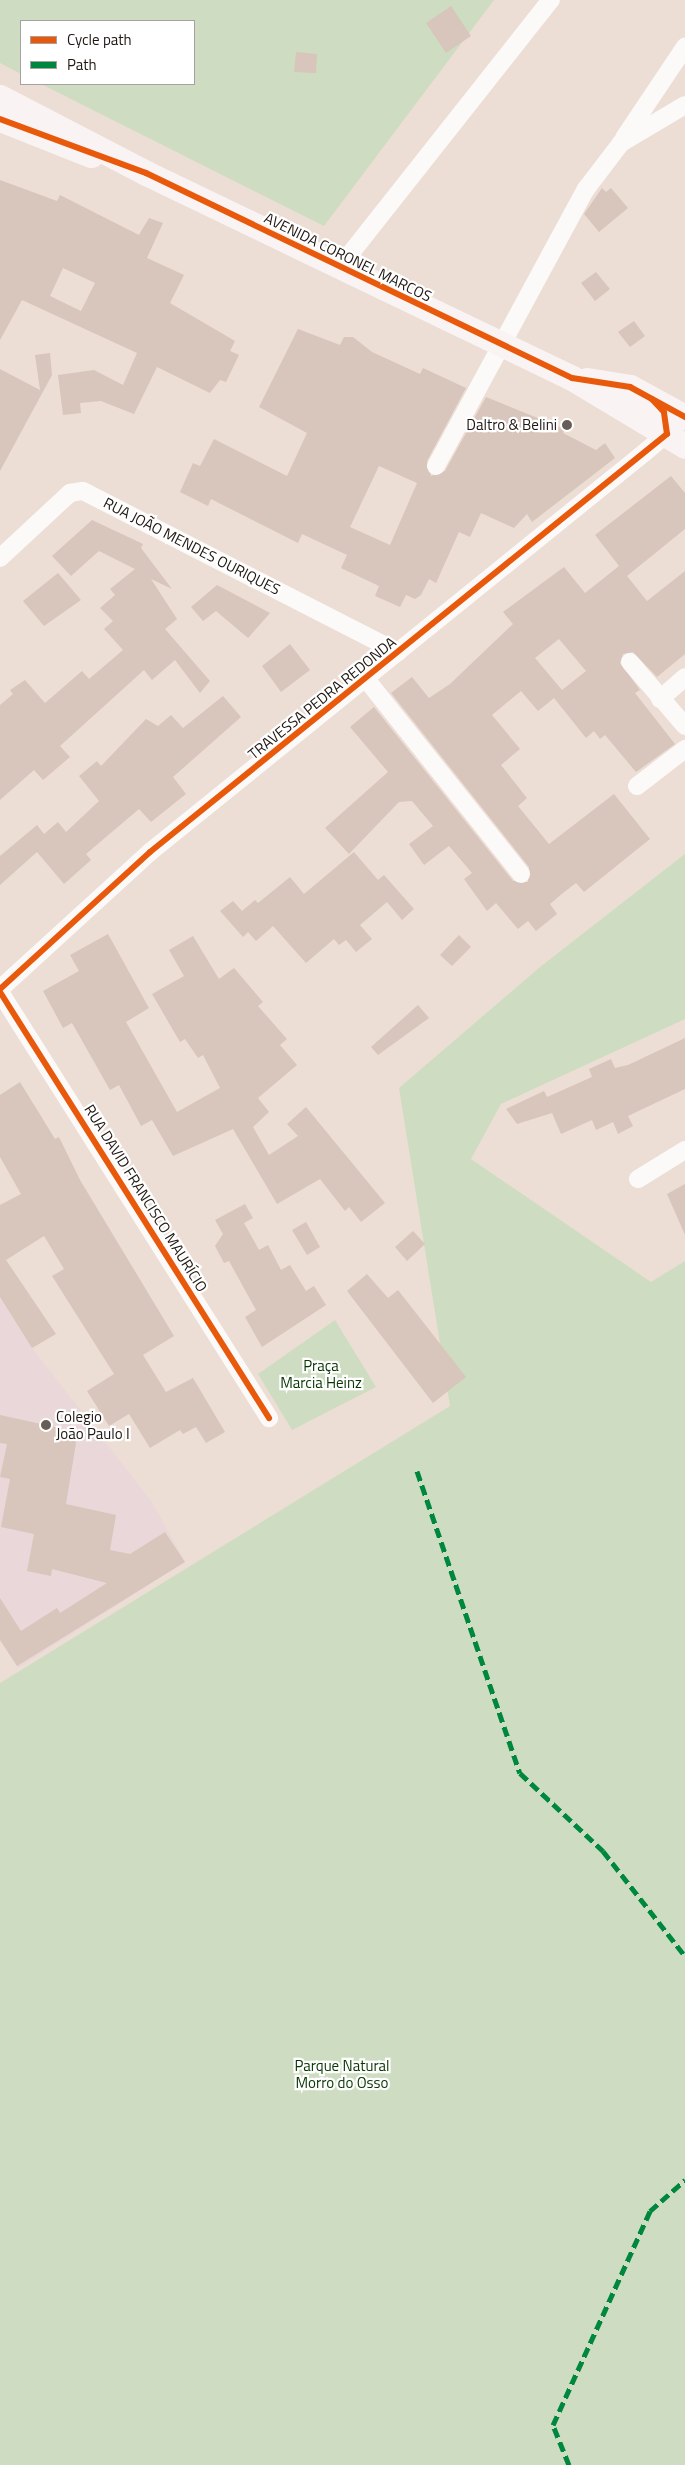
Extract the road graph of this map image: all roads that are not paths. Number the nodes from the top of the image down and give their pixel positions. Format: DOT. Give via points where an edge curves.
graph roads {
  1 [pos="551,0"];
  2 [pos="685,47"];
  3 [pos="0,97"];
  4 [pos="685,105"];
  5 [pos="0,119"];
  6 [pos="621,143"];
  7 [pos="146,173"];
  8 [pos="339,268"];
  9 [pos="500,343"];
  10 [pos="572,378"];
  11 [pos="652,399"];
  12 [pos="685,416"];
  13 [pos="676,440"];
  14 [pos="436,466"];
  15 [pos="0,558"];
  16 [pos="398,652"];
  17 [pos="630,662"];
  18 [pos="685,677"];
  19 [pos="366,679"];
  20 [pos="660,699"];
  21 [pos="685,726"];
  22 [pos="685,749"];
  23 [pos="636,786"];
  24 [pos="521,874"];
  25 [pos="0,990"];
  26 [pos="685,1150"];
  27 [pos="638,1179"];
  28 [pos="269,1418"];
  1 -- 8 [label="street"];
  2 -- 6 [label="street"];
  3 -- 7 [label="main road, AVENIDA CORONEL MARCOS"];
  4 -- 6 [label="street"];
  5 -- 7 [label="main road, AVENIDA CORONEL MARCOS"];
  6 -- 9 [label="street" via="586,190"];
  7 -- 8 [label="main road, AVENIDA CORONEL MARCOS"];
  8 -- 9 [label="main road, AVENIDA CORONEL MARCOS"];
  9 -- 10 [label="main road, AVENIDA CORONEL MARCOS"];
  9 -- 14 [label="street"];
  10 -- 11 [label="main road, AVENIDA CORONEL MARCOS" via="630,387"];
  10 -- 13 [label="main road, AVENIDA CORONEL MARCOS"];
  11 -- 12 [label="main road, AVENIDA CORONEL MARCOS"];
  11 -- 13 [label="street" via="664,412"];
  13 -- 16 [label="street, TRAVESSA PEDRA REDONDA"];
  15 -- 16 [label="street, RUA JOÃO MENDES OURIQUES" via="70,493 83,491"];
  16 -- 19 [label="street, TRAVESSA PEDRA REDONDA"];
  17 -- 20 [label="street"];
  18 -- 20 [label="street"];
  19 -- 24 [label="street"];
  19 -- 25 [label="street, TRAVESSA PEDRA REDONDA" via="150,852"];
  20 -- 21 [label="street"];
  22 -- 23 [label="street"];
  25 -- 28 [label="street, RUA DAVID FRANCISCO MAURÍCIO"];
  26 -- 27 [label="street"];
}
